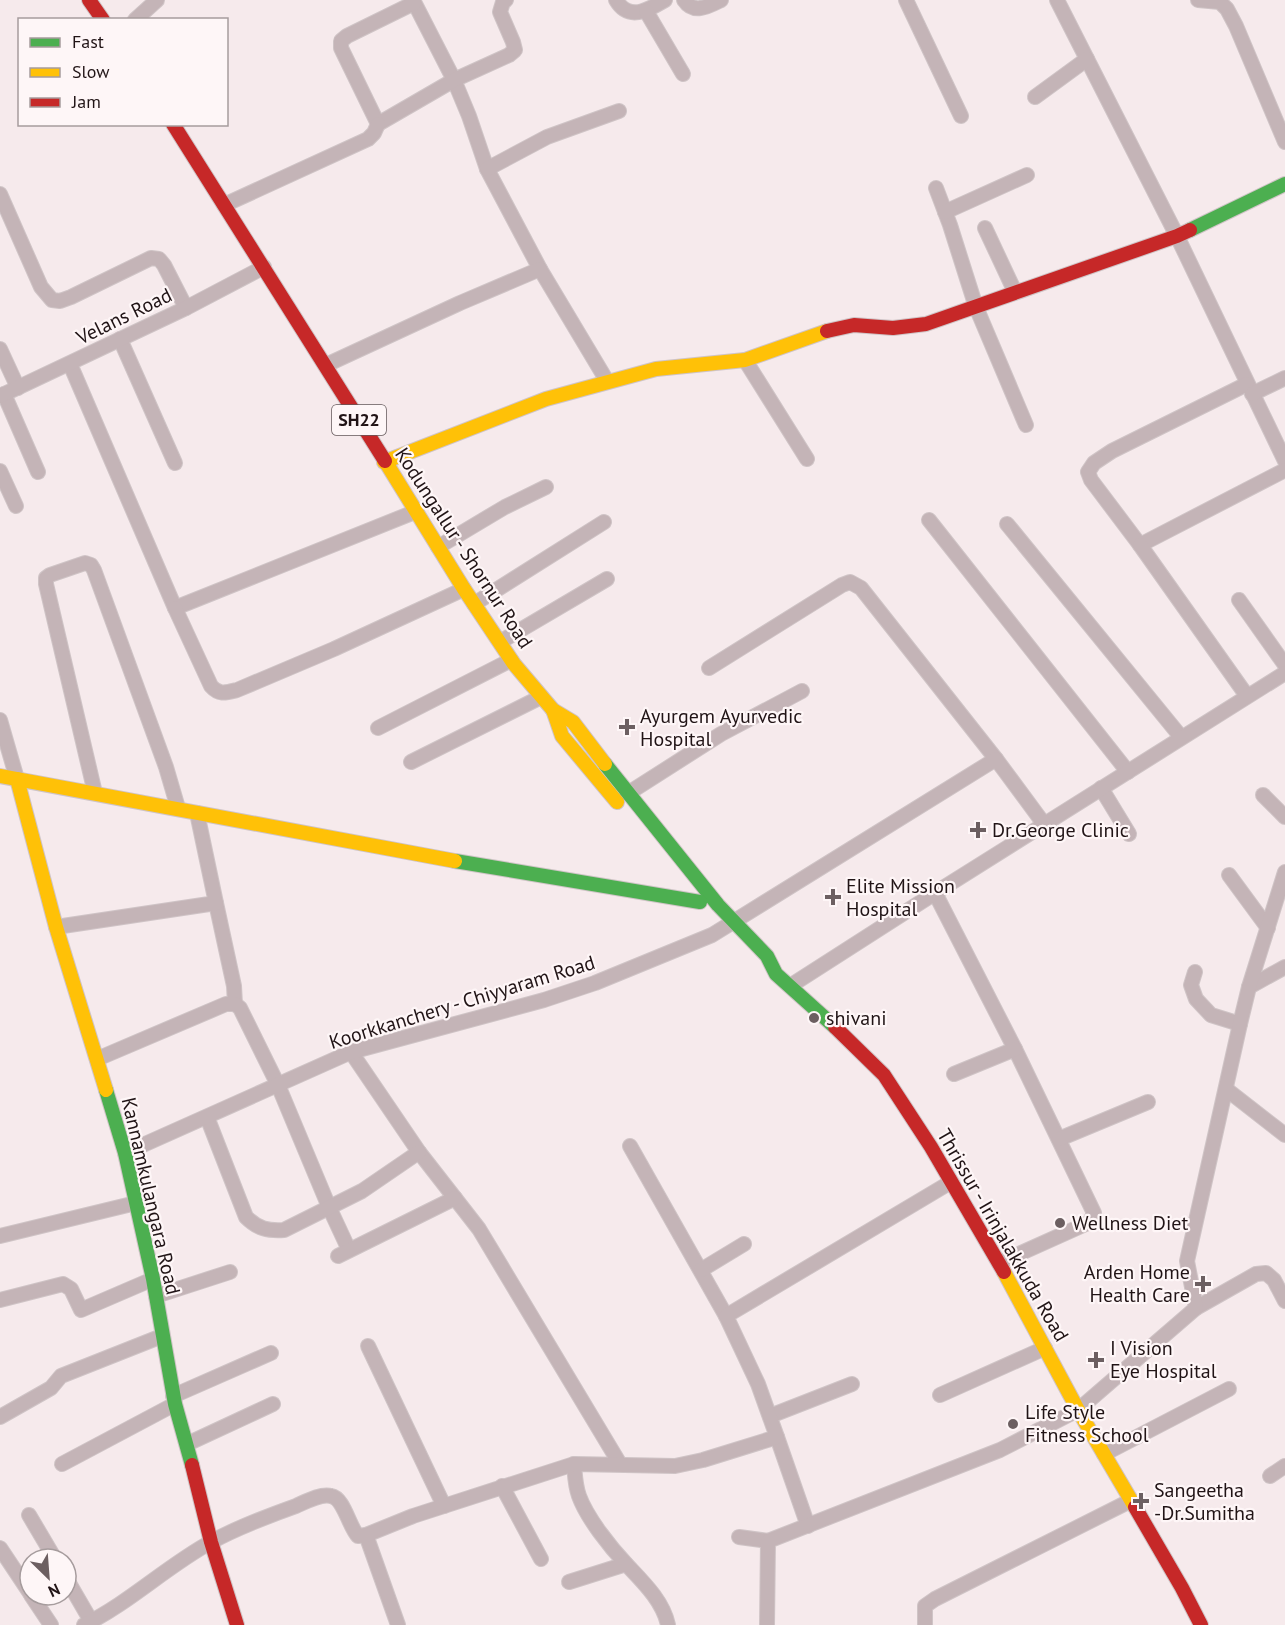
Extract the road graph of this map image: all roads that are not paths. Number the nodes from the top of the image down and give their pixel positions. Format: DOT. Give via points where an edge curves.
graph roads {
  1 [pos="89,0"];
  2 [pos="157,0"];
  3 [pos="506,0"];
  4 [pos="616,0"];
  5 [pos="665,0"];
  6 [pos="684,0"];
  7 [pos="721,0"];
  8 [pos="906,0"];
  9 [pos="1057,0"];
  10 [pos="1198,0"];
  11 [pos="414,1"];
  12 [pos="1221,1"];
  13 [pos="646,11"];
  14 [pos="102,18"];
  15 [pos="137,18"];
  16 [pos="1087,59"];
  17 [pos="683,74"];
  18 [pos="454,80"];
  19 [pos="1035,98"];
  20 [pos="619,111"];
  21 [pos="961,116"];
  22 [pos="378,124"];
  23 [pos="173,126"];
  24 [pos="1285,142"];
  25 [pos="487,170"];
  26 [pos="1027,175"];
  27 [pos="1285,184"];
  28 [pos="936,188"];
  29 [pos="0,194"];
  30 [pos="224,205"];
  31 [pos="945,212"];
  32 [pos="985,228"];
  33 [pos="1177,236"];
  34 [pos="264,267"];
  35 [pos="540,269"];
  36 [pos="1015,292"];
  37 [pos="976,307"];
  38 [pos="186,308"];
  39 [pos="120,339"];
  40 [pos="0,349"];
  41 [pos="745,360"];
  42 [pos="70,363"];
  43 [pos="326,365"];
  44 [pos="1285,378"];
  45 [pos="607,381"];
  46 [pos="18,388"];
  47 [pos="1250,389"];
  48 [pos="2,395"];
  49 [pos="1026,425"];
  50 [pos="807,459"];
  51 [pos="1285,461"];
  52 [pos="384,462"];
  53 [pos="175,463"];
  54 [pos="1285,470"];
  55 [pos="0,471"];
  56 [pos="38,472"];
  57 [pos="546,487"];
  58 [pos="16,506"];
  59 [pos="417,511"];
  60 [pos="929,520"];
  61 [pos="604,522"];
  62 [pos="1007,524"];
  63 [pos="1140,545"];
  64 [pos="438,547"];
  65 [pos="607,579"];
  66 [pos="464,589"];
  67 [pos="1239,600"];
  68 [pos="474,604"];
  69 [pos="175,608"];
  70 [pos="500,642"];
  71 [pos="511,660"];
  72 [pos="1285,665"];
  73 [pos="709,668"];
  74 [pos="1285,673"];
  75 [pos="802,691"];
  76 [pos="1247,696"];
  77 [pos="541,697"];
  78 [pos="553,710"];
  79 [pos="0,720"];
  80 [pos="378,728"];
  81 [pos="1181,737"];
  82 [pos="996,759"];
  83 [pos="411,762"];
  84 [pos="1128,771"];
  85 [pos="0,776"];
  86 [pos="17,779"];
  87 [pos="1101,789"];
  88 [pos="95,793"];
  89 [pos="627,794"];
  90 [pos="1263,795"];
  91 [pos="178,808"];
  92 [pos="622,809"];
  93 [pos="197,813"];
  94 [pos="1285,817"];
  95 [pos="1044,824"];
  96 [pos="1130,834"];
  97 [pos="651,843"];
  98 [pos="1285,872"];
  99 [pos="1229,875"];
  100 [pos="935,893"];
  101 [pos="700,902"];
  102 [pos="216,903"];
  103 [pos="56,927"];
  104 [pos="1268,928"];
  105 [pos="722,929"];
  106 [pos="1285,967"];
  107 [pos="1196,972"];
  108 [pos="790,987"];
  109 [pos="1249,987"];
  110 [pos="235,1004"];
  111 [pos="1240,1024"];
  112 [pos="1015,1049"];
  113 [pos="351,1052"];
  114 [pos="96,1059"];
  115 [pos="954,1074"];
  116 [pos="278,1085"];
  117 [pos="1226,1089"];
  118 [pos="1148,1102"];
  119 [pos="207,1117"];
  120 [pos="1285,1135"];
  121 [pos="1059,1139"];
  122 [pos="630,1146"];
  123 [pos="419,1152"];
  124 [pos="125,1153"];
  125 [pos="951,1182"];
  126 [pos="455,1198"];
  127 [pos="136,1203"];
  128 [pos="329,1207"];
  129 [pos="0,1236"];
  130 [pos="744,1244"];
  131 [pos="999,1263"];
  132 [pos="701,1270"];
  133 [pos="230,1272"];
  134 [pos="153,1279"];
  135 [pos="156,1296"];
  136 [pos="0,1300"];
  137 [pos="1285,1301"];
  138 [pos="1196,1308"];
  139 [pos="726,1316"];
  140 [pos="162,1336"];
  141 [pos="368,1346"];
  142 [pos="1045,1348"];
  143 [pos="271,1353"];
  144 [pos="852,1384"];
  145 [pos="1229,1389"];
  146 [pos="940,1395"];
  147 [pos="174,1400"];
  148 [pos="273,1404"];
  149 [pos="1078,1410"];
  150 [pos="770,1416"];
  151 [pos="0,1417"];
  152 [pos="777,1437"];
  153 [pos="187,1444"];
  154 [pos="1104,1454"];
  155 [pos="62,1464"];
  156 [pos="574,1464"];
  157 [pos="620,1464"];
  158 [pos="1285,1466"];
  159 [pos="1270,1476"];
  160 [pos="502,1486"];
  161 [pos="1130,1501"];
  162 [pos="444,1506"];
  163 [pos="29,1515"];
  164 [pos="808,1526"];
  165 [pos="366,1536"];
  166 [pos="739,1537"];
  167 [pos="768,1541"];
  168 [pos="211,1542"];
  169 [pos="48,1547"];
  170 [pos="0,1548"];
  171 [pos="542,1559"];
  172 [pos="626,1564"];
  173 [pos="18,1575"];
  174 [pos="569,1582"];
  175 [pos="78,1603"];
  176 [pos="39,1607"];
  177 [pos="88,1623"];
  178 [pos="51,1625"];
  179 [pos="237,1625"];
  180 [pos="398,1625"];
  181 [pos="668,1625"];
  182 [pos="768,1625"];
  183 [pos="925,1625"];
  184 [pos="1202,1625"];
  1 -- 14 [label="main road"];
  2 -- 15 [label="street"];
  3 -- 18 [label="street" via="500,12 515,50 510,56"];
  4 -- 13 [label="street" via="621,8 632,13"];
  5 -- 13 [label="street"];
  6 -- 7 [label="street" via="687,5 704,8"];
  8 -- 21 [label="street"];
  9 -- 16 [label="street"];
  10 -- 12 [label="street"];
  11 -- 18 [label="street"];
  11 -- 22 [label="street" via="341,41"];
  12 -- 24 [label="street" via="1236,26"];
  13 -- 17 [label="street"];
  16 -- 19 [label="street"];
  16 -- 33 [label="street"];
  18 -- 22 [label="street"];
  18 -- 25 [label="street"];
  20 -- 25 [label="street" via="547,137"];
  22 -- 30 [label="street" via="368,139"];
  23 -- 30 [label="main road, Kodungallur - Shornur Road / SH22"];
  25 -- 35 [label="street"];
  26 -- 31 [label="street"];
  27 -- 33 [label="main road"];
  28 -- 31 [label="street"];
  29 -- 38 [label="street" via="41,287 52,300 71,297 151,258 164,265"];
  30 -- 34 [label="main road, Kodungallur - Shornur Road / SH22"];
  31 -- 37 [label="street"];
  32 -- 36 [label="street"];
  33 -- 36 [label="main road"];
  33 -- 47 [label="street"];
  34 -- 38 [label="street, Velans Road"];
  34 -- 43 [label="main road, Kodungallur - Shornur Road / SH22"];
  35 -- 43 [label="street"];
  35 -- 45 [label="street"];
  36 -- 37 [label="main road"];
  37 -- 41 [label="main road" via="926,324 893,328 854,325"];
  37 -- 49 [label="street"];
  38 -- 39 [label="street, Velans Road"];
  39 -- 42 [label="street, Velans Road"];
  39 -- 53 [label="street"];
  40 -- 46 [label="street"];
  41 -- 45 [label="main road" via="656,369"];
  41 -- 50 [label="street"];
  42 -- 46 [label="street, Velans Road"];
  42 -- 69 [label="street"];
  43 -- 52 [label="main road, Kodungallur - Shornur Road / SH22"];
  44 -- 47 [label="street"];
  45 -- 52 [label="main road" via="546,399"];
  46 -- 48 [label="street, Velans Road"];
  47 -- 51 [label="street"];
  47 -- 63 [label="street" via="1112,451 1094,463 1088,472 1091,480"];
  48 -- 56 [label="street"];
  52 -- 59 [label="main road, Kodungallur - Shornur Road / SH22"];
  54 -- 63 [label="street"];
  55 -- 58 [label="street"];
  57 -- 64 [label="street"];
  59 -- 64 [label="main road, Kodungallur - Shornur Road / SH22"];
  59 -- 69 [label="street"];
  60 -- 84 [label="street"];
  61 -- 68 [label="street"];
  62 -- 81 [label="street"];
  63 -- 76 [label="street"];
  64 -- 66 [label="main road, Kodungallur - Shornur Road / SH22"];
  65 -- 70 [label="street"];
  66 -- 68 [label="main road, Kodungallur - Shornur Road / SH22"];
  66 -- 69 [label="street" via="334,649 225,693 211,686"];
  67 -- 72 [label="street"];
  68 -- 70 [label="main road, Kodungallur - Shornur Road / SH22"];
  70 -- 71 [label="main road, Kodungallur - Shornur Road / SH22"];
  71 -- 77 [label="main road, Kodungallur - Shornur Road / SH22"];
  71 -- 80 [label="street"];
  73 -- 82 [label="street" via="850,582 861,588"];
  74 -- 76 [label="street"];
  75 -- 89 [label="street" via="721,734"];
  76 -- 81 [label="street"];
  77 -- 78 [label="main road, Kodungallur - Shornur Road / SH22"];
  77 -- 83 [label="street"];
  78 -- 89 [label="main road, Kodungallur - Shornur Road / SH22" via="573,722"];
  78 -- 92 [label="main road" via="562,736"];
  79 -- 86 [label="street"];
  81 -- 84 [label="street"];
  82 -- 95 [label="street"];
  82 -- 105 [label="street, Koorkkanchery - Chiyyaram Road"];
  84 -- 87 [label="street"];
  85 -- 86 [label="main road"];
  86 -- 88 [label="main road"];
  86 -- 103 [label="main road, Kannamkulangara Road"];
  87 -- 95 [label="street"];
  87 -- 96 [label="street"];
  88 -- 91 [label="main road"];
  88 -- 91 [label="street" via="46,584 50,575 85,563 94,570"];
  89 -- 105 [label="main road, Kodungallur - Shornur Road / SH22" via="718,905"];
  90 -- 94 [label="street"];
  91 -- 93 [label="main road"];
  93 -- 101 [label="main road"];
  93 -- 102 [label="street"];
  95 -- 100 [label="street"];
  97 -- 101 [label="main road"];
  98 -- 104 [label="street"];
  99 -- 104 [label="street"];
  100 -- 108 [label="street"];
  100 -- 112 [label="street"];
  101 -- 105 [label="main road"];
  102 -- 103 [label="street"];
  102 -- 110 [label="street"];
  103 -- 114 [label="main road, Kannamkulangara Road"];
  104 -- 109 [label="street"];
  105 -- 108 [label="main road, Thrissur - Irinjalakkuda Road" via="756,962"];
  105 -- 113 [label="street, Koorkkanchery - Chiyyaram Road" via="595,983 544,1000"];
  106 -- 109 [label="street"];
  107 -- 111 [label="street" via="1191,985 1196,999 1211,1015"];
  108 -- 125 [label="main road, Thrissur - Irinjalakkuda Road" via="884,1076"];
  109 -- 111 [label="street"];
  110 -- 114 [label="street" via="218,1007"];
  110 -- 116 [label="street"];
  111 -- 117 [label="street"];
  112 -- 115 [label="street"];
  112 -- 121 [label="street"];
  113 -- 116 [label="street, Koorkkanchery - Chiyyaram Road"];
  113 -- 123 [label="street"];
  114 -- 124 [label="main road, Kannamkulangara Road"];
  116 -- 119 [label="street, Koorkkanchery - Chiyyaram Road"];
  116 -- 128 [label="street"];
  117 -- 120 [label="street"];
  117 -- 138 [label="street" via="1187,1261"];
  118 -- 121 [label="street"];
  119 -- 124 [label="street, Koorkkanchery - Chiyyaram Road"];
  119 -- 128 [label="street" via="246,1217 256,1227 285,1230"];
  121 -- 131 [label="street" via="1094,1213 1090,1222"];
  122 -- 132 [label="street"];
  123 -- 126 [label="street"];
  123 -- 128 [label="street" via="362,1191"];
  124 -- 127 [label="main road, Kannamkulangara Road"];
  125 -- 131 [label="main road, Thrissur - Irinjalakkuda Road"];
  125 -- 139 [label="street"];
  126 -- 128 [label="street" via="344,1253"];
  126 -- 157 [label="street" via="478,1229"];
  127 -- 129 [label="street"];
  127 -- 134 [label="main road, Kannamkulangara Road"];
  130 -- 132 [label="street"];
  131 -- 142 [label="main road, Thrissur - Irinjalakkuda Road"];
  132 -- 139 [label="street"];
  133 -- 135 [label="street"];
  134 -- 135 [label="main road, Kannamkulangara Road"];
  134 -- 136 [label="street" via="81,1310 71,1289 63,1284"];
  135 -- 140 [label="main road, Kannamkulangara Road"];
  137 -- 138 [label="street" via="1266,1273 1256,1274"];
  138 -- 149 [label="street"];
  139 -- 150 [label="street"];
  140 -- 147 [label="main road, Kannamkulangara Road"];
  140 -- 151 [label="street" via="61,1377 51,1388"];
  141 -- 162 [label="street"];
  142 -- 146 [label="street"];
  142 -- 149 [label="main road, Thrissur - Irinjalakkuda Road"];
  143 -- 147 [label="street"];
  144 -- 150 [label="street"];
  145 -- 154 [label="street"];
  147 -- 153 [label="main road, Kannamkulangara Road"];
  147 -- 155 [label="street"];
  148 -- 153 [label="street"];
  149 -- 154 [label="main road, Thrissur - Irinjalakkuda Road"];
  149 -- 164 [label="street" via="1000,1450"];
  150 -- 152 [label="street"];
  152 -- 157 [label="street" via="675,1466"];
  152 -- 164 [label="street"];
  153 -- 168 [label="main road, Kannamkulangara Road"];
  154 -- 161 [label="main road, Thrissur - Irinjalakkuda Road"];
  156 -- 157 [label="street"];
  156 -- 160 [label="street"];
  156 -- 172 [label="street" via="579,1497"];
  158 -- 159 [label="street"];
  160 -- 162 [label="street"];
  160 -- 171 [label="street"];
  161 -- 183 [label="street" via="935,1599 925,1606"];
  161 -- 184 [label="main road, Thrissur - Irinjalakkuda Road"];
  162 -- 165 [label="street"];
  163 -- 169 [label="street"];
  164 -- 167 [label="street"];
  165 -- 168 [label="street" via="354,1532 340,1501 329,1495 270,1515"];
  165 -- 180 [label="street"];
  166 -- 167 [label="street"];
  167 -- 182 [label="street"];
  168 -- 177 [label="street"];
  168 -- 179 [label="main road, Kannamkulangara Road"];
  170 -- 173 [label="street"];
  172 -- 174 [label="street"];
  172 -- 181 [label="street" via="666,1612"];
  175 -- 177 [label="street"];
  176 -- 178 [label="street"];
}
